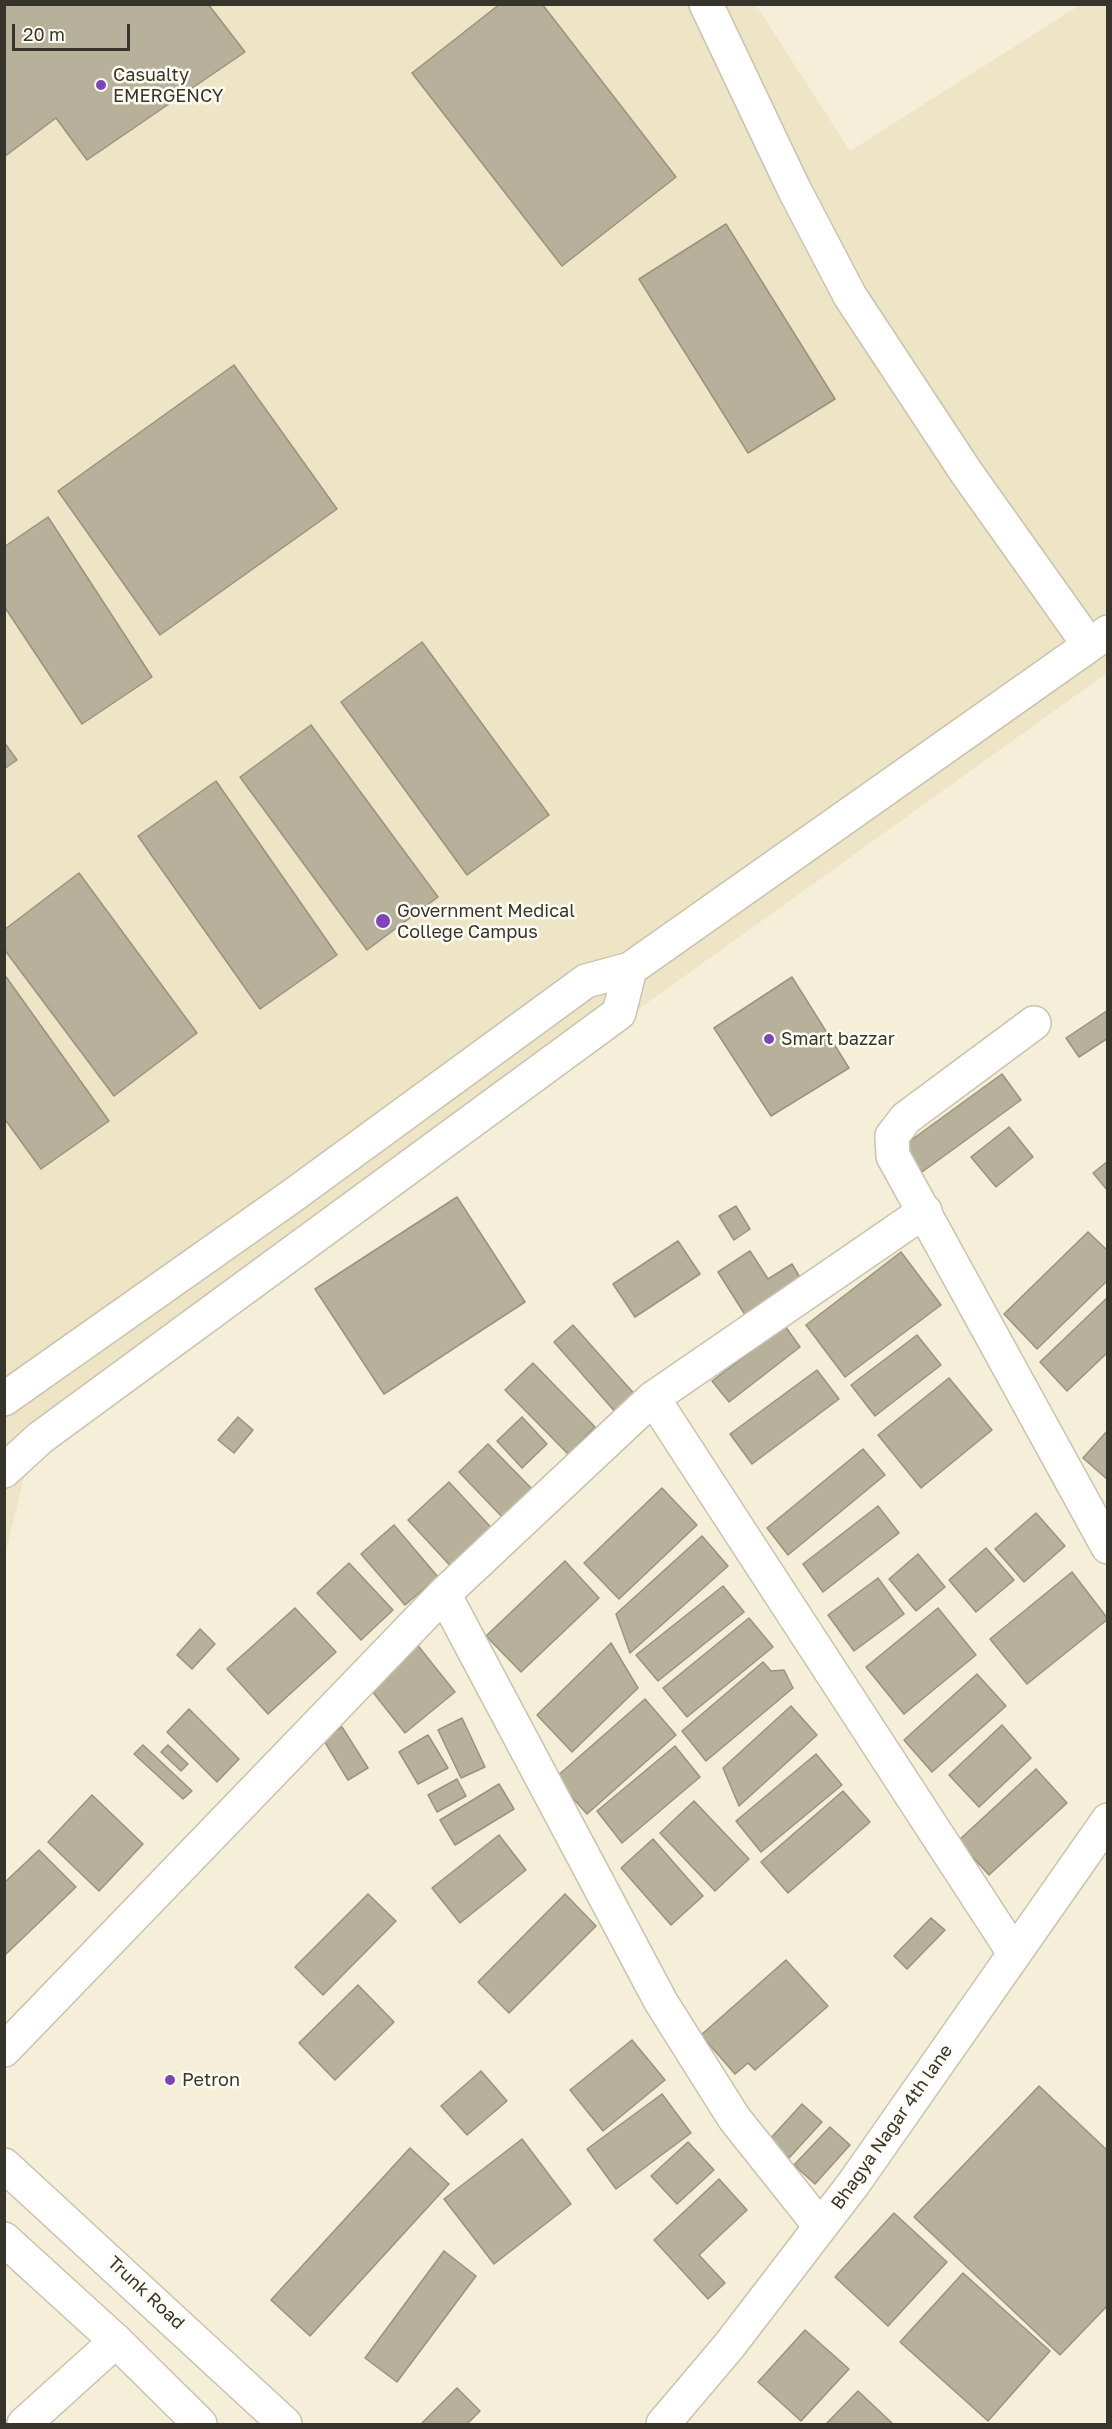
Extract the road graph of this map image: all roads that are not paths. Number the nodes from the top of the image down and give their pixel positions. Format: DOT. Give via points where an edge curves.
graph roads {
  1 [pos="706,4"];
  2 [pos="1098,639"];
  3 [pos="630,969"];
  4 [pos="1034,1023"];
  5 [pos="925,1211"];
  6 [pos="233,1237"];
  7 [pos="260,1277"];
  8 [pos="653,1398"];
  9 [pos="4,1399"];
  10 [pos="4,1471"];
  11 [pos="1107,1547"];
  12 [pos="444,1594"];
  13 [pos="1107,1820"];
  14 [pos="1014,1953"];
  15 [pos="4,2050"];
  16 [pos="4,2165"];
  17 [pos="820,2226"];
  18 [pos="4,2239"];
  19 [pos="116,2341"];
  20 [pos="4,2406"];
  21 [pos="24,2424"];
  22 [pos="200,2424"];
  23 [pos="285,2424"];
  24 [pos="663,2424"];
  1 -- 2 [label="street" via="779,159 850,296 966,472"];
  2 -- 3 [label="street"];
  3 -- 6 [label="street" via="586,981"];
  3 -- 7 [label="street" via="619,1013"];
  4 -- 5 [label="street" via="906,1119 892,1136 893,1156"];
  5 -- 8 [label="street"];
  5 -- 11 [label="street"];
  6 -- 7 [label="street"];
  6 -- 9 [label="street"];
  7 -- 10 [label="street" via="39,1438"];
  8 -- 12 [label="street"];
  8 -- 14 [label="street"];
  12 -- 15 [label="street"];
  12 -- 17 [label="street" via="661,2002 734,2118"];
  13 -- 14 [label="street, Bhagya Nagar 4th lane"];
  14 -- 17 [label="street, Bhagya Nagar 4th lane"];
  16 -- 23 [label="street, Trunk Road"];
  17 -- 24 [label="street, Bhagya Nagar 4th lane" via="729,2346"];
  18 -- 19 [label="street"];
  19 -- 21 [label="street"];
  19 -- 22 [label="street"];
  20 -- 21 [label="street"];
}
